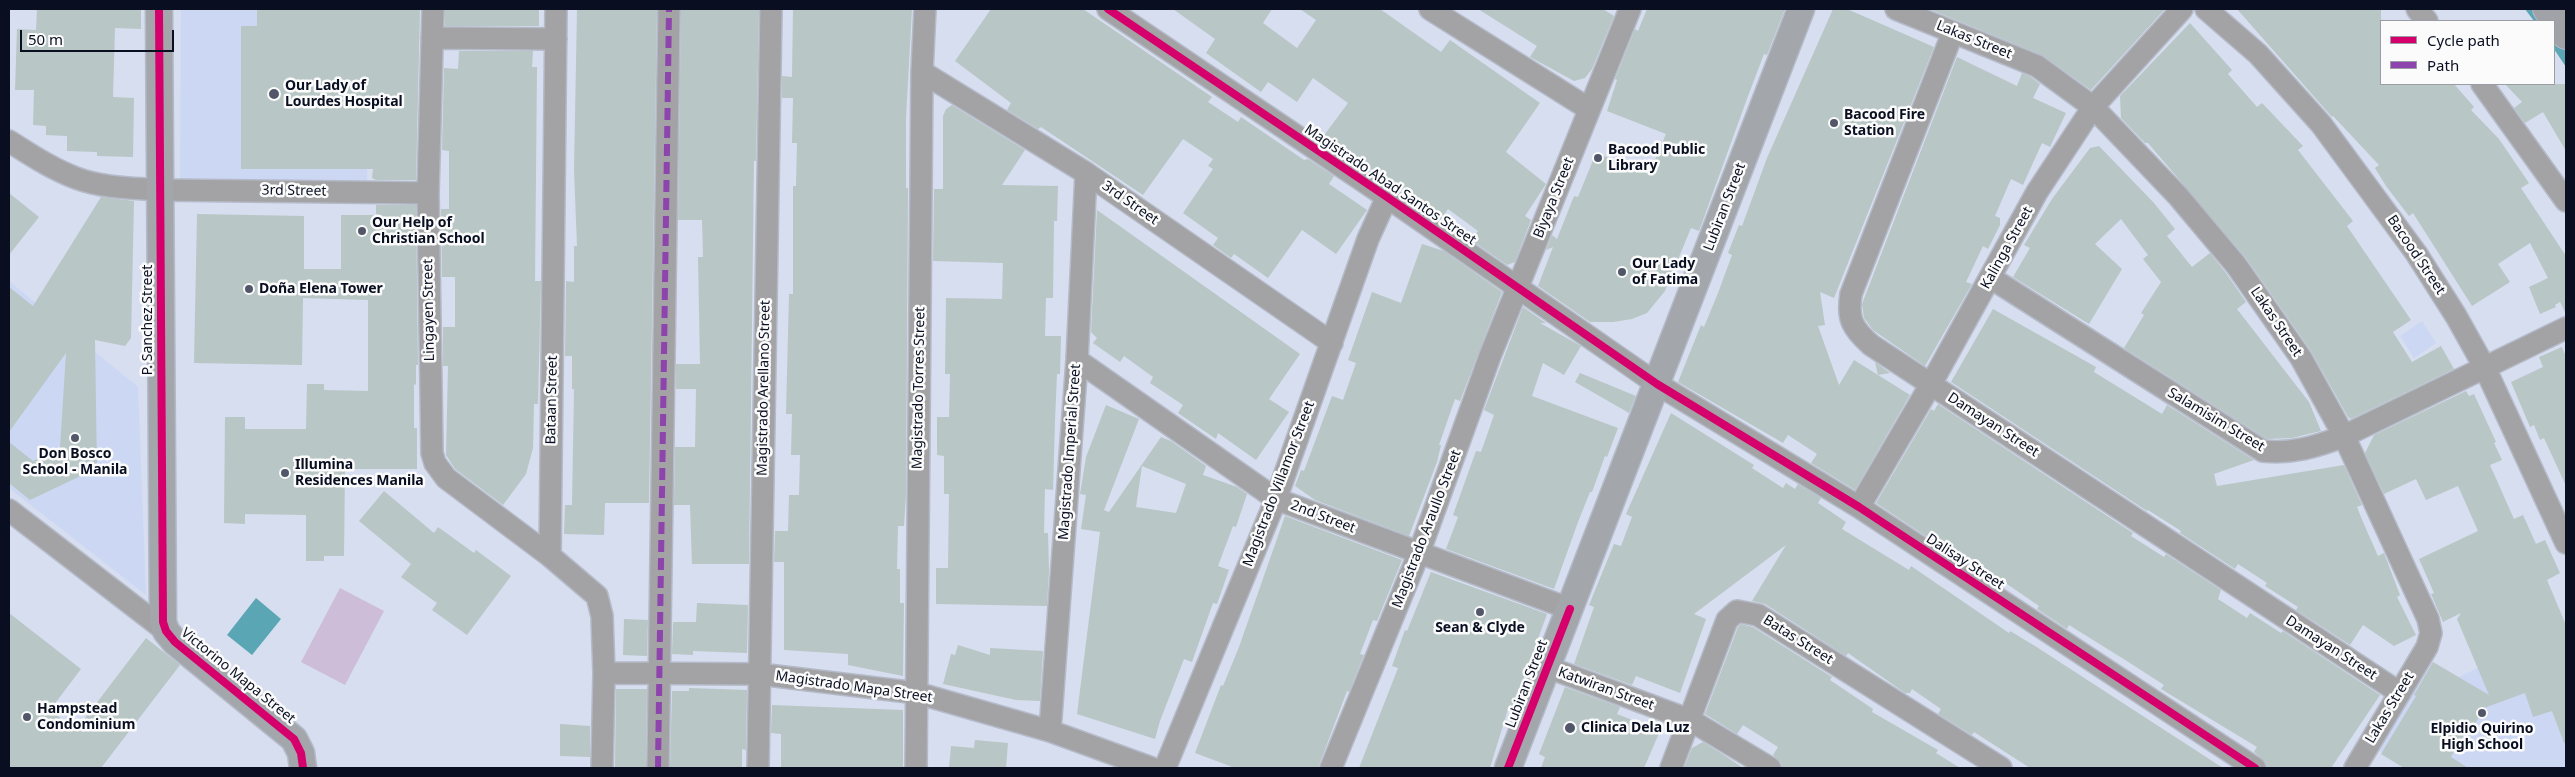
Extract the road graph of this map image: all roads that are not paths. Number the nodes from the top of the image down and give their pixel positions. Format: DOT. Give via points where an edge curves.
graph roads {
  1 [pos="159,9"];
  2 [pos="433,9"];
  3 [pos="556,9"];
  4 [pos="669,9"];
  5 [pos="771,9"];
  6 [pos="925,9"];
  7 [pos="1108,9"];
  8 [pos="1430,9"];
  9 [pos="1630,9"];
  10 [pos="1801,9"];
  11 [pos="1896,9"];
  12 [pos="2182,9"];
  13 [pos="2206,9"];
  14 [pos="2416,9"];
  15 [pos="2547,9"];
  16 [pos="2426,20"];
  17 [pos="1953,32"];
  18 [pos="2566,35"];
  19 [pos="432,38"];
  20 [pos="556,39"];
  21 [pos="922,72"];
  22 [pos="2483,85"];
  23 [pos="2093,107"];
  24 [pos="1589,109"];
  25 [pos="9,141"];
  26 [pos="1086,173"];
  27 [pos="160,190"];
  28 [pos="428,193"];
  29 [pos="1388,197"];
  30 [pos="2566,201"];
  31 [pos="1991,278"];
  32 [pos="1518,287"];
  33 [pos="2566,328"];
  34 [pos="1332,344"];
  35 [pos="1077,360"];
  36 [pos="2484,368"];
  37 [pos="1657,384"];
  38 [pos="1931,384"];
  39 [pos="2344,436"];
  40 [pos="1276,499"];
  41 [pos="1859,507"];
  42 [pos="9,510"];
  43 [pos="2566,543"];
  44 [pos="1419,553"];
  45 [pos="550,556"];
  46 [pos="1570,609"];
  47 [pos="166,631"];
  48 [pos="1547,667"];
  49 [pos="604,673"];
  50 [pos="660,673"];
  51 [pos="759,674"];
  52 [pos="916,693"];
  53 [pos="2400,694"];
  54 [pos="1690,720"];
  55 [pos="1050,731"];
  56 [pos="303,768"];
  57 [pos="602,768"];
  58 [pos="658,768"];
  59 [pos="758,768"];
  60 [pos="916,768"];
  61 [pos="1152,768"];
  62 [pos="1165,768"];
  63 [pos="1331,768"];
  64 [pos="1508,768"];
  65 [pos="1671,768"];
  66 [pos="1770,768"];
  67 [pos="2001,768"];
  68 [pos="2255,768"];
  69 [pos="2355,768"];
  1 -- 27 [label="main road, P. Sanchez Street"];
  2 -- 19 [label="street, Lingayen Street"];
  3 -- 20 [label="street, Bataan Street"];
  4 -- 50 [label="street"];
  5 -- 51 [label="street, Magistrado Arellano Street"];
  6 -- 21 [label="street, Magistrado Torres Street"];
  7 -- 29 [label="street, Magistrado Abad Santos Street"];
  8 -- 24 [label="street"];
  9 -- 24 [label="street, Biyaya Street"];
  10 -- 37 [label="main road, Lubiran Street"];
  11 -- 17 [label="street, Lakas Street"];
  12 -- 23 [label="street, Kalinga Street"];
  13 -- 36 [label="street, Bacood Street" via="2258,54 2321,124 2416,253"];
  14 -- 16 [label="street"];
  15 -- 18 [label="highway"];
  17 -- 23 [label="street, Lakas Street" via="2037,66"];
  17 -- 38 [label="street, Damayan Street" via="1856,278 1849,307 1856,331 1871,345"];
  19 -- 20 [label="street"];
  19 -- 28 [label="street, Lingayen Street"];
  20 -- 45 [label="street, Bataan Street"];
  21 -- 26 [label="street, 3rd Street"];
  21 -- 52 [label="street, Magistrado Torres Street"];
  22 -- 30 [label="street"];
  23 -- 31 [label="street, Kalinga Street" via="2037,192"];
  23 -- 39 [label="street, Lakas Street" via="2178,196 2236,264 2301,358"];
  24 -- 32 [label="street, Biyaya Street"];
  25 -- 27 [label="street, 3rd Street" via="78,179 116,187"];
  26 -- 34 [label="street, 3rd Street"];
  26 -- 35 [label="street, Magistrado Imperial Street"];
  27 -- 28 [label="street, 3rd Street"];
  27 -- 47 [label="main road, P. Sanchez Street" via="162,614"];
  28 -- 45 [label="street, Lingayen Street" via="431,442 435,463 446,478"];
  29 -- 32 [label="street, Magistrado Abad Santos Street"];
  29 -- 34 [label="street, Magistrado Villamor Street" via="1368,239"];
  31 -- 38 [label="street, Kalinga Street"];
  31 -- 39 [label="street, Salamisim Street" via="2263,451 2285,453 2314,448"];
  32 -- 37 [label="street, Magistrado Abad Santos Street"];
  32 -- 44 [label="street, Magistrado Araullo Street"];
  33 -- 36 [label="street, Salamisim Street"];
  34 -- 40 [label="street, Magistrado Villamor Street"];
  35 -- 40 [label="street, 2nd Street"];
  35 -- 55 [label="street, Magistrado Imperial Street"];
  36 -- 39 [label="street, Salamisim Street"];
  36 -- 43 [label="street, Bacood Street"];
  37 -- 41 [label="street, Dalisay Street"];
  37 -- 46 [label="main road, Lubiran Street"];
  38 -- 41 [label="street, Kalinga Street"];
  38 -- 53 [label="street, Damayan Street"];
  39 -- 53 [label="street, Lakas Street" via="2428,619 2431,633 2426,647"];
  40 -- 44 [label="street, 2nd Street"];
  40 -- 62 [label="street, Magistrado Villamor Street"];
  41 -- 68 [label="street, Dalisay Street"];
  42 -- 47 [label="street, Victorino Mapa Street"];
  44 -- 46 [label="street, 2nd Street"];
  44 -- 63 [label="street, Magistrado Araullo Street"];
  45 -- 49 [label="street" via="597,596 602,616"];
  46 -- 48 [label="main road, Lubiran Street"];
  47 -- 56 [label="main road, Victorino Mapa Street" via="175,642 294,739"];
  48 -- 54 [label="street, Katwiran Street"];
  48 -- 64 [label="main road, Lubiran Street"];
  49 -- 50 [label="street, Magistrado Mapa Street"];
  49 -- 57 [label="street"];
  50 -- 51 [label="street, Magistrado Mapa Street"];
  50 -- 58 [label="street"];
  51 -- 52 [label="street, Magistrado Mapa Street"];
  51 -- 59 [label="street, Magistrado Arellano Street"];
  52 -- 55 [label="street, Magistrado Mapa Street"];
  52 -- 60 [label="street, Magistrado Torres Street"];
  53 -- 69 [label="street, Lakas Street"];
  54 -- 65 [label="street, Batas Street"];
  54 -- 66 [label="street, Katwiran Street"];
  54 -- 67 [label="street, Batas Street" via="1727,620 1737,611 1746,612 1758,615"];
  55 -- 61 [label="street, Magistrado Mapa Street"];
}
